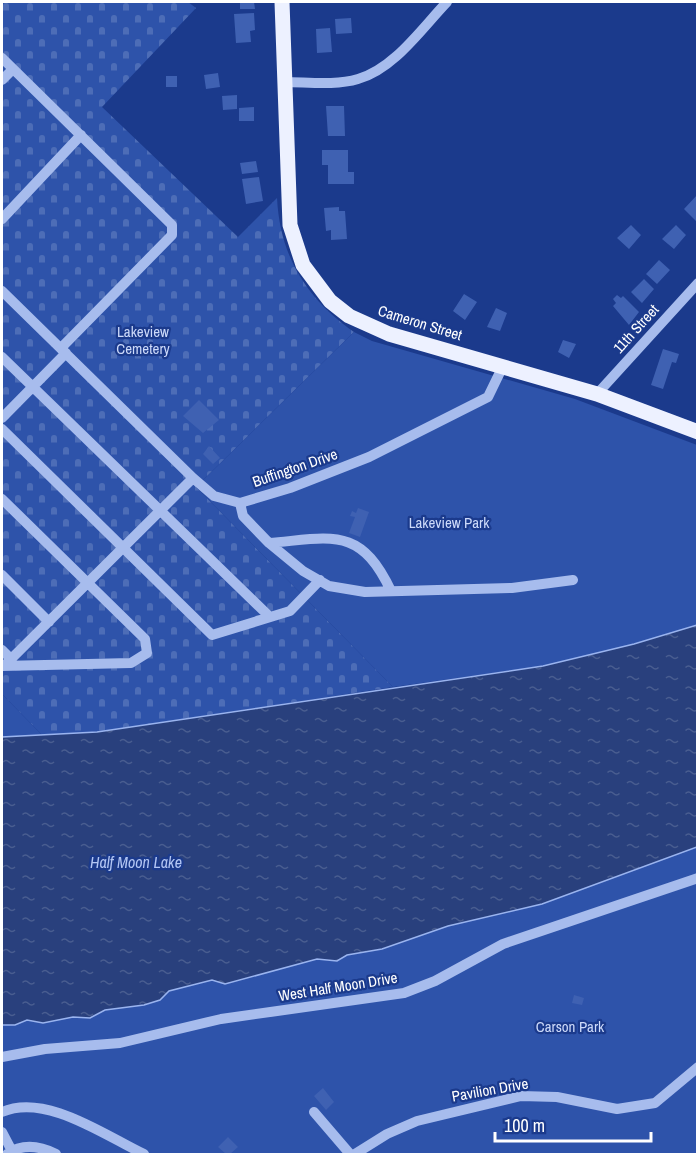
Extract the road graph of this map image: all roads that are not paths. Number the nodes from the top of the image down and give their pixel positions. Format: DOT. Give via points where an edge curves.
graph roads {
  1 [pos="282,2"];
  2 [pos="447,2"];
  3 [pos="2,58"];
  4 [pos="13,69"];
  5 [pos="2,80"];
  6 [pos="284,82"];
  7 [pos="81,135"];
  8 [pos="2,219"];
  9 [pos="698,283"];
  10 [pos="2,291"];
  11 [pos="64,350"];
  12 [pos="2,357"];
  13 [pos="503,366"];
  14 [pos="32,386"];
  15 [pos="597,394"];
  16 [pos="2,418"];
  17 [pos="2,429"];
  18 [pos="698,432"];
  19 [pos="193,478"];
  20 [pos="2,499"];
  21 [pos="240,503"];
  22 [pos="161,510"];
  23 [pos="269,543"];
  24 [pos="124,548"];
  25 [pos="2,575"];
  26 [pos="320,580"];
  27 [pos="573,580"];
  28 [pos="88,584"];
  29 [pos="391,591"];
  30 [pos="270,617"];
  31 [pos="49,622"];
  32 [pos="2,650"];
  33 [pos="6,664"];
  34 [pos="698,878"];
  35 [pos="2,1057"];
  36 [pos="698,1067"];
  37 [pos="2,1112"];
  38 [pos="314,1112"];
  39 [pos="2,1132"];
  40 [pos="131,1152"];
  41 [pos="10,1153"];
  42 [pos="57,1155"];
  43 [pos="144,1155"];
  44 [pos="350,1155"];
  45 [pos="355,1155"];
  1 -- 6 [label="main road, Cameron Street"];
  2 -- 6 [label="street" via="375,72 357,80"];
  3 -- 4 [label="street"];
  4 -- 5 [label="street"];
  4 -- 7 [label="street"];
  6 -- 13 [label="main road, Cameron Street" via="290,225 303,265 315,283 340,308 367,326"];
  7 -- 8 [label="street"];
  7 -- 11 [label="street" via="169,219 172,235"];
  9 -- 15 [label="street, 11th Street"];
  10 -- 11 [label="street, Buffington Drive"];
  11 -- 14 [label="street"];
  11 -- 19 [label="street, Buffington Drive"];
  12 -- 14 [label="street"];
  13 -- 15 [label="main road, Cameron Street"];
  13 -- 21 [label="street, Buffington Drive" via="488,397 369,457 291,488"];
  14 -- 16 [label="street"];
  14 -- 22 [label="street"];
  15 -- 18 [label="main road, Cameron Street"];
  17 -- 24 [label="street"];
  19 -- 21 [label="street, Buffington Drive" via="214,496"];
  19 -- 22 [label="street"];
  20 -- 28 [label="street"];
  21 -- 23 [label="street" via="243,516"];
  22 -- 24 [label="street"];
  22 -- 30 [label="street"];
  23 -- 26 [label="street"];
  23 -- 29 [label="street" via="341,539 365,551"];
  24 -- 28 [label="street"];
  24 -- 30 [label="street" via="212,635"];
  25 -- 31 [label="street"];
  26 -- 29 [label="street" via="329,586 365,592"];
  26 -- 30 [label="street" via="290,611"];
  27 -- 29 [label="street" via="512,588"];
  28 -- 31 [label="street"];
  28 -- 33 [label="street" via="145,639 147,653 123,664"];
  31 -- 33 [label="street"];
  32 -- 33 [label="street"];
  34 -- 35 [label="street, West Half Moon Drive" via="503,944 404,993 221,1020 120,1043"];
  36 -- 45 [label="street, Pavilion Drive" via="655,1103 617,1109 557,1097 521,1096 417,1121 387,1134"];
  37 -- 40 [label="street" via="32,1106 57,1111"];
  38 -- 44 [label="street"];
  39 -- 41 [label="street"];
  40 -- 43 [label="street"];
  41 -- 42 [label="street" via="34,1146"];
}
